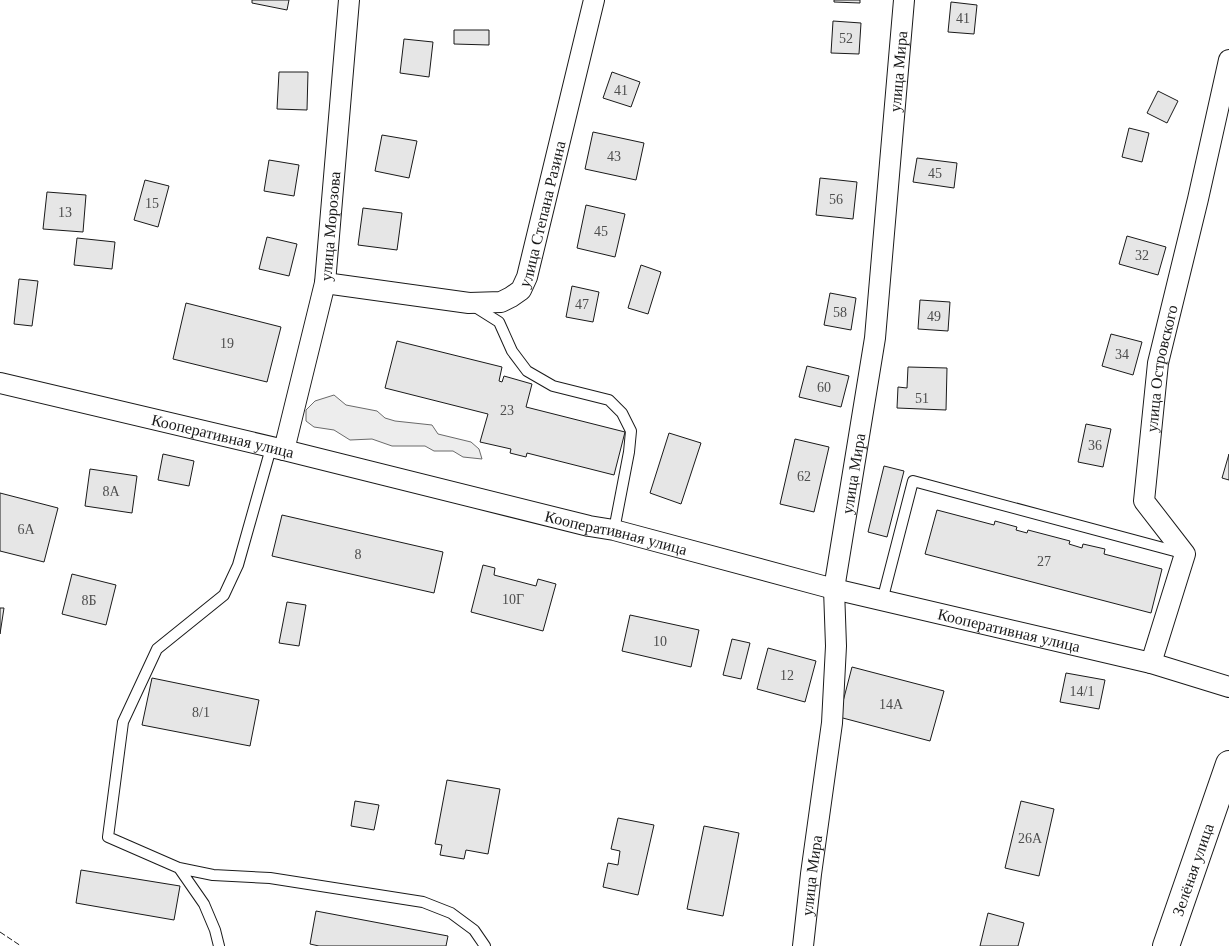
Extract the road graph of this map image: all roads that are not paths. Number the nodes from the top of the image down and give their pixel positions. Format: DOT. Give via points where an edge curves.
graph roads {
  1 [pos="349,0"];
  2 [pos="594,0"];
  3 [pos="904,0"];
  4 [pos="1229,60"];
  5 [pos="326,284"];
  6 [pos="469,303"];
  7 [pos="0,383"];
  8 [pos="277,449"];
  9 [pos="614,530"];
  10 [pos="1185,554"];
  11 [pos="834,589"];
  12 [pos="882,601"];
  13 [pos="1151,663"];
  14 [pos="1229,687"];
  15 [pos="1229,764"];
  16 [pos="179,868"];
  17 [pos="219,946"];
  18 [pos="485,946"];
  19 [pos="803,946"];
  20 [pos="1166,946"];
  1 -- 5 [label="street, улица Морозова"];
  2 -- 6 [label="street, улица Степана Разина" via="527,277 521,290 506,300"];
  3 -- 11 [label="street, улица Мира" via="875,338"];
  4 -- 10 [label="street, улица Островского" via="1158,363 1144,501"];
  5 -- 6 [label="street, улица Степана Разина"];
  5 -- 8 [label="street, улица Морозова"];
  6 -- 9 [label="lane" via="499,322 512,351 527,371 553,386 609,400 622,413 631,431"];
  7 -- 8 [label="street, Кооперативная улица"];
  8 -- 9 [label="street, Кооперативная улица"];
  8 -- 16 [label="lane" via="238,566 224,594 157,648 123,722 108,837"];
  9 -- 11 [label="street, Кооперативная улица"];
  10 -- 12 [label="lane" via="913,482"];
  10 -- 13 [label="street"];
  11 -- 12 [label="street, Кооперативная улица"];
  11 -- 19 [label="street, улица Мира" via="836,646 832,723"];
  12 -- 13 [label="street, Кооперативная улица"];
  13 -- 14 [label="street, Кооперативная улица"];
  15 -- 20 [label="street, Зелёная улица"];
  16 -- 17 [label="lane" via="204,904"];
  16 -- 18 [label="lane" via="213,875 270,878 423,902 451,913 474,930"];
}
